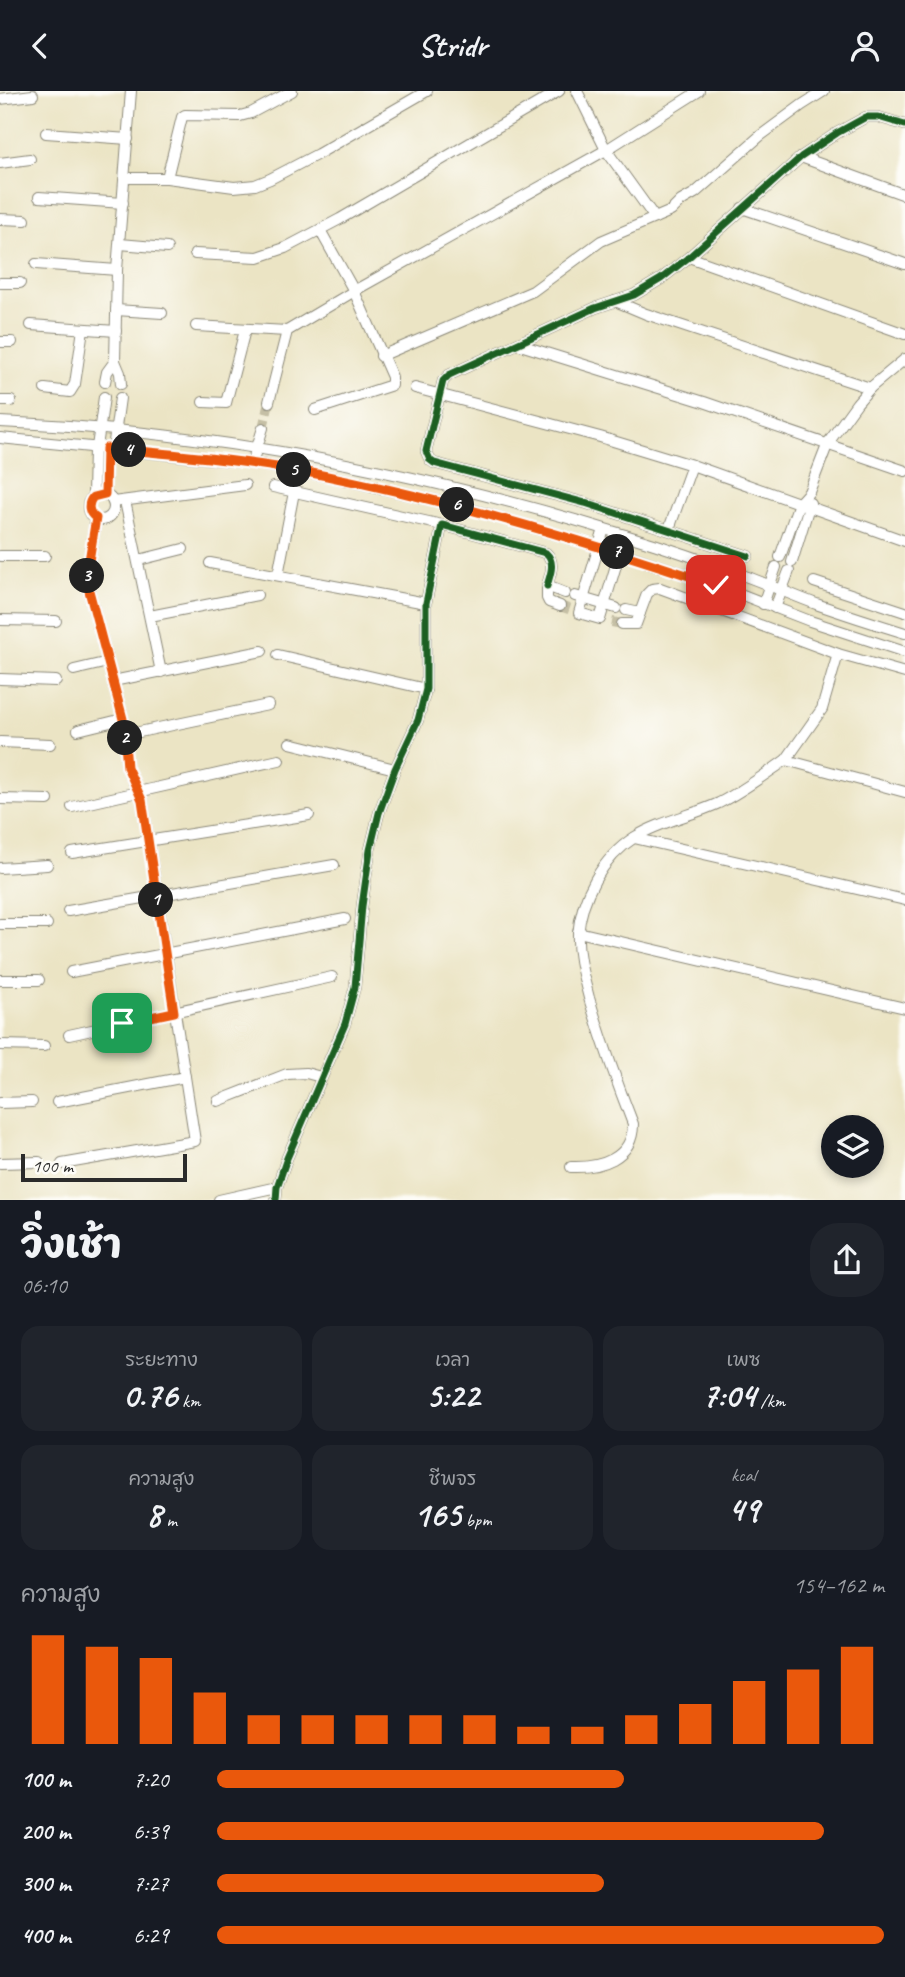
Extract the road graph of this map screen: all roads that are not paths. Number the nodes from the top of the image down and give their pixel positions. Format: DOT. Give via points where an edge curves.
graph roads {
  1 [pos="131,91"];
  2 [pos="292,91"];
  3 [pos="427,91"];
  4 [pos="559,91"];
  5 [pos="577,91"];
  6 [pos="699,91"];
  7 [pos="824,91"];
  8 [pos="33,95"];
  9 [pos="411,95"];
  10 [pos="0,99"];
  11 [pos="905,125"];
  12 [pos="46,133"];
  13 [pos="128,139"];
  14 [pos="606,150"];
  15 [pos="801,157"];
  16 [pos="30,159"];
  17 [pos="0,163"];
  18 [pos="125,178"];
  19 [pos="167,178"];
  20 [pos="905,195"];
  21 [pos="39,197"];
  22 [pos="123,204"];
  23 [pos="742,208"];
  24 [pos="655,218"];
  25 [pos="0,219"];
  26 [pos="24,220"];
  27 [pos="320,230"];
  28 [pos="120,243"];
  29 [pos="167,248"];
  30 [pos="195,254"];
  31 [pos="689,257"];
  32 [pos="36,264"];
  33 [pos="905,264"];
  34 [pos="117,270"];
  35 [pos="0,283"];
  36 [pos="20,283"];
  37 [pos="354,292"];
  38 [pos="615,301"];
  39 [pos="116,310"];
  40 [pos="162,313"];
  41 [pos="31,325"];
  42 [pos="196,326"];
  43 [pos="83,329"];
  44 [pos="245,330"];
  45 [pos="116,331"];
  46 [pos="287,331"];
  47 [pos="905,334"];
  48 [pos="0,342"];
  49 [pos="12,342"];
  50 [pos="517,344"];
  51 [pos="381,356"];
  52 [pos="905,359"];
  53 [pos="115,361"];
  54 [pos="105,382"];
  55 [pos="121,384"];
  56 [pos="415,388"];
  57 [pos="870,388"];
  58 [pos="46,389"];
  59 [pos="439,394"];
  60 [pos="104,397"];
  61 [pos="120,398"];
  62 [pos="203,402"];
  63 [pos="269,403"];
  64 [pos="315,410"];
  65 [pos="0,422"];
  66 [pos="263,428"];
  67 [pos="99,429"];
  68 [pos="116,430"];
  69 [pos="0,438"];
  70 [pos="828,443"];
  71 [pos="102,447"];
  72 [pos="257,449"];
  73 [pos="252,463"];
  74 [pos="692,465"];
  75 [pos="905,471"];
  76 [pos="245,485"];
  77 [pos="272,487"];
  78 [pos="295,492"];
  79 [pos="809,492"];
  80 [pos="93,497"];
  81 [pos="109,498"];
  82 [pos="125,501"];
  83 [pos="799,503"];
  84 [pos="811,506"];
  85 [pos="96,518"];
  86 [pos="442,525"];
  87 [pos="604,529"];
  88 [pos="668,529"];
  89 [pos="625,535"];
  90 [pos="905,541"];
  91 [pos="598,546"];
  92 [pos="183,549"];
  93 [pos="621,553"];
  94 [pos="45,556"];
  95 [pos="748,556"];
  96 [pos="0,557"];
  97 [pos="780,558"];
  98 [pos="139,560"];
  99 [pos="792,562"];
  100 [pos="210,563"];
  101 [pos="278,575"];
  102 [pos="814,582"];
  103 [pos="547,586"];
  104 [pos="769,586"];
  105 [pos="782,590"];
  106 [pos="565,593"];
  107 [pos="257,595"];
  108 [pos="579,597"];
  109 [pos="426,604"];
  110 [pos="763,604"];
  111 [pos="605,605"];
  112 [pos="561,606"];
  113 [pos="775,608"];
  114 [pos="905,612"];
  115 [pos="640,613"];
  116 [pos="150,616"];
  117 [pos="600,619"];
  118 [pos="0,620"];
  119 [pos="56,621"];
  120 [pos="905,633"];
  121 [pos="262,651"];
  122 [pos="905,652"];
  123 [pos="838,654"];
  124 [pos="278,655"];
  125 [pos="108,662"];
  126 [pos="74,670"];
  127 [pos="161,672"];
  128 [pos="905,673"];
  129 [pos="0,679"];
  130 [pos="56,681"];
  131 [pos="113,681"];
  132 [pos="426,689"];
  133 [pos="268,705"];
  134 [pos="123,719"];
  135 [pos="78,730"];
  136 [pos="125,735"];
  137 [pos="0,742"];
  138 [pos="290,743"];
  139 [pos="50,744"];
  140 [pos="279,760"];
  141 [pos="786,760"];
  142 [pos="395,769"];
  143 [pos="138,792"];
  144 [pos="905,792"];
  145 [pos="0,799"];
  146 [pos="48,800"];
  147 [pos="72,807"];
  148 [pos="309,815"];
  149 [pos="634,838"];
  150 [pos="147,841"];
  151 [pos="72,853"];
  152 [pos="47,865"];
  153 [pos="334,865"];
  154 [pos="0,868"];
  155 [pos="156,896"];
  156 [pos="905,899"];
  157 [pos="68,911"];
  158 [pos="345,919"];
  159 [pos="47,924"];
  160 [pos="0,925"];
  161 [pos="579,932"];
  162 [pos="165,954"];
  163 [pos="71,972"];
  164 [pos="332,977"];
  165 [pos="39,979"];
  166 [pos="0,980"];
  167 [pos="905,1008"];
  168 [pos="174,1012"];
  169 [pos="69,1035"];
  170 [pos="0,1045"];
  171 [pos="44,1046"];
  172 [pos="185,1077"];
  173 [pos="321,1077"];
  174 [pos="218,1101"];
  175 [pos="32,1102"];
  176 [pos="57,1102"];
  177 [pos="0,1103"];
  178 [pos="39,1162"];
  179 [pos="0,1163"];
  180 [pos="62,1164"];
  181 [pos="570,1167"];
  182 [pos="277,1187"];
  183 [pos="219,1200"];
  184 [pos="275,1200"];
  1 -- 13 [label="street"];
  2 -- 19 [label="street" via="240,116 182,117"];
  3 -- 9 [label="street"];
  4 -- 27 [label="street"];
  5 -- 14 [label="street"];
  6 -- 14 [label="street"];
  7 -- 24 [label="street" via="760,136 695,193"];
  8 -- 10 [label="street"];
  9 -- 19 [label="street" via="318,154 255,185 234,187"];
  11 -- 15 [label="street" via="866,117"];
  12 -- 13 [label="street"];
  13 -- 18 [label="street"];
  14 -- 24 [label="street"];
  14 -- 37 [label="street"];
  15 -- 20 [label="street"];
  15 -- 23 [label="street"];
  16 -- 17 [label="street"];
  18 -- 19 [label="street"];
  18 -- 22 [label="street"];
  21 -- 22 [label="street"];
  22 -- 28 [label="street"];
  23 -- 31 [label="street"];
  23 -- 33 [label="street"];
  24 -- 51 [label="street" via="601,241 533,291"];
  25 -- 26 [label="street"];
  27 -- 30 [label="street" via="269,255"];
  27 -- 37 [label="street"];
  28 -- 29 [label="street"];
  28 -- 34 [label="street"];
  31 -- 38 [label="street" via="661,279"];
  31 -- 47 [label="street"];
  32 -- 34 [label="street"];
  34 -- 39 [label="street"];
  35 -- 36 [label="street"];
  37 -- 46 [label="street"];
  37 -- 51 [label="street"];
  38 -- 50 [label="street"];
  38 -- 57 [label="street"];
  39 -- 40 [label="street"];
  39 -- 45 [label="street"];
  41 -- 43 [label="street"];
  42 -- 44 [label="street"];
  43 -- 45 [label="street"];
  43 -- 58 [label="street" via="75,384 69,392"];
  44 -- 46 [label="street"];
  44 -- 62 [label="street" via="226,403"];
  45 -- 53 [label="street"];
  46 -- 63 [label="street"];
  48 -- 49 [label="street"];
  50 -- 59 [label="street" via="445,377"];
  50 -- 70 [label="street"];
  51 -- 64 [label="street" via="392,385"];
  52 -- 57 [label="street"];
  53 -- 54 [label="street"];
  53 -- 55 [label="street"];
  56 -- 59 [label="street"];
  57 -- 70 [label="street"];
  59 -- 74 [label="street"];
  59 -- 88 [label="street" via="426,451 434,463"];
  60 -- 67 [label="street"];
  61 -- 68 [label="street"];
  65 -- 67 [label="street"];
  66 -- 72 [label="street"];
  67 -- 68 [label="street"];
  67 -- 71 [label="street"];
  68 -- 71 [label="street"];
  68 -- 72 [label="street"];
  69 -- 71 [label="street"];
  70 -- 75 [label="street"];
  70 -- 79 [label="street"];
  71 -- 73 [label="street"];
  71 -- 80 [label="street"];
  71 -- 81 [label="street"];
  72 -- 73 [label="street"];
  72 -- 87 [label="street" via="460,488"];
  73 -- 91 [label="street" via="459,506"];
  74 -- 83 [label="street"];
  74 -- 88 [label="street"];
  76 -- 82 [label="street"];
  77 -- 78 [label="street"];
  78 -- 86 [label="street"];
  78 -- 101 [label="street"];
  79 -- 83 [label="street"];
  79 -- 84 [label="street"];
  80 -- 81 [label="street"];
  80 -- 85 [label="street" via="89,508"];
  81 -- 82 [label="street"];
  81 -- 85 [label="street" via="114,507 111,515"];
  82 -- 98 [label="street"];
  83 -- 84 [label="street"];
  83 -- 97 [label="street"];
  84 -- 90 [label="street"];
  84 -- 99 [label="street"];
  85 -- 125 [label="street" via="88,587"];
  86 -- 103 [label="street" via="546,553 552,565"];
  86 -- 109 [label="street"];
  87 -- 89 [label="street"];
  87 -- 91 [label="street"];
  88 -- 95 [label="street"];
  89 -- 93 [label="street"];
  89 -- 104 [label="street"];
  91 -- 93 [label="street"];
  91 -- 108 [label="street"];
  92 -- 98 [label="street"];
  93 -- 110 [label="street"];
  93 -- 111 [label="street"];
  94 -- 96 [label="street"];
  97 -- 99 [label="street"];
  97 -- 104 [label="street"];
  98 -- 116 [label="street"];
  99 -- 105 [label="street"];
  100 -- 101 [label="street"];
  101 -- 109 [label="street"];
  102 -- 114 [label="street"];
  103 -- 106 [label="street"];
  103 -- 112 [label="street" via="549,602"];
  104 -- 105 [label="street"];
  104 -- 110 [label="street"];
  105 -- 113 [label="street"];
  105 -- 120 [label="street"];
  107 -- 116 [label="street"];
  108 -- 111 [label="street"];
  108 -- 117 [label="street" via="575,612"];
  109 -- 132 [label="street"];
  110 -- 113 [label="street"];
  111 -- 115 [label="street"];
  111 -- 117 [label="street"];
  113 -- 122 [label="street"];
  115 -- 117 [label="street" via="636,624"];
  115 -- 123 [label="street" via="647,594 660,588"];
  116 -- 127 [label="street"];
  118 -- 119 [label="street"];
  121 -- 127 [label="street"];
  123 -- 128 [label="street"];
  123 -- 141 [label="street" via="822,709"];
  124 -- 132 [label="street"];
  125 -- 126 [label="street"];
  125 -- 131 [label="street"];
  127 -- 131 [label="street"];
  129 -- 130 [label="street"];
  131 -- 134 [label="street"];
  132 -- 142 [label="street" via="418,720"];
  133 -- 136 [label="street"];
  134 -- 135 [label="street"];
  134 -- 136 [label="street"];
  136 -- 143 [label="street" via="127,767"];
  137 -- 139 [label="street"];
  138 -- 142 [label="street"];
  140 -- 143 [label="street"];
  141 -- 144 [label="street"];
  141 -- 149 [label="street" via="718,803"];
  142 -- 173 [label="street" via="370,850 355,987 345,1024"];
  143 -- 147 [label="street"];
  143 -- 150 [label="street"];
  145 -- 146 [label="street"];
  148 -- 150 [label="street"];
  149 -- 156 [label="street"];
  149 -- 161 [label="street" via="612,855 597,876 582,910"];
  150 -- 151 [label="street"];
  150 -- 155 [label="street"];
  152 -- 154 [label="street"];
  153 -- 155 [label="street"];
  155 -- 157 [label="street"];
  155 -- 162 [label="street"];
  158 -- 162 [label="street"];
  159 -- 160 [label="street"];
  161 -- 167 [label="street"];
  161 -- 181 [label="street" via="582,972 633,1124 633,1137 618,1156 603,1164"];
  162 -- 163 [label="street"];
  162 -- 168 [label="street"];
  164 -- 168 [label="street"];
  165 -- 166 [label="street"];
  168 -- 169 [label="street"];
  168 -- 172 [label="street"];
  170 -- 171 [label="street"];
  172 -- 176 [label="street"];
  172 -- 180 [label="street" via="195,1141"];
  173 -- 174 [label="street" via="287,1075"];
  173 -- 182 [label="street"];
  175 -- 177 [label="street"];
  178 -- 179 [label="street"];
  182 -- 183 [label="street"];
  182 -- 184 [label="street"];
}
